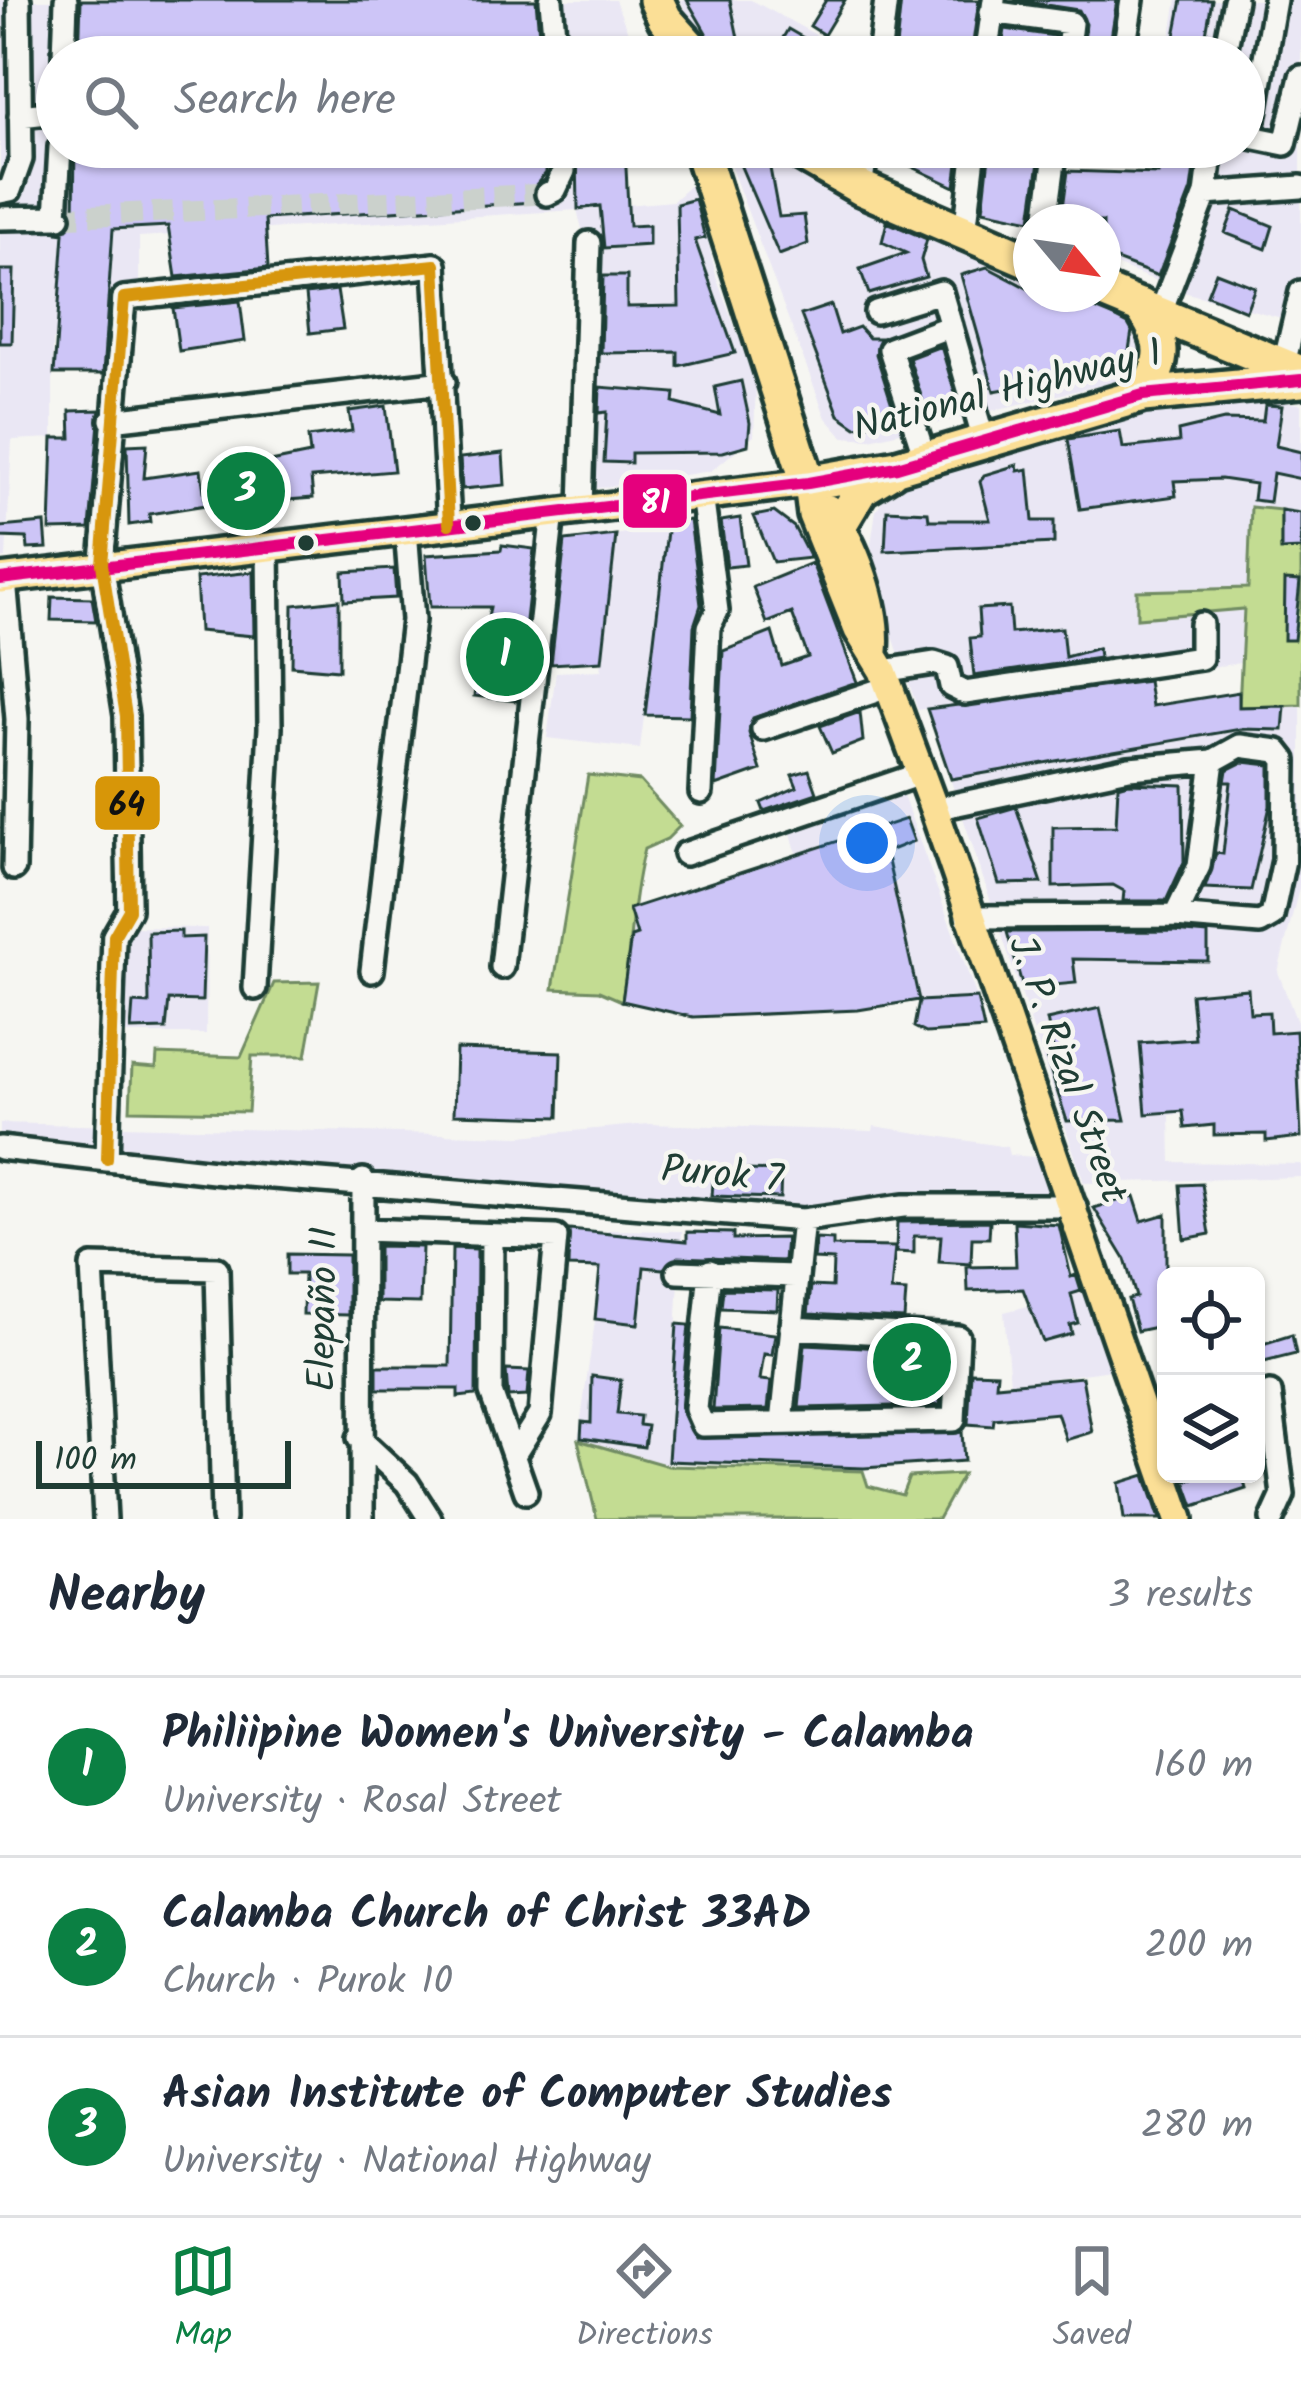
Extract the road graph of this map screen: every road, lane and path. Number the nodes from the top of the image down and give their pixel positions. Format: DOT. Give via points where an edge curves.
graph roads {
  1 [pos="20,0"];
  2 [pos="66,0"];
  3 [pos="550,0"];
  4 [pos="886,0"];
  5 [pos="1132,0"];
  6 [pos="1235,0"];
  7 [pos="1275,0"];
  8 [pos="992,6"];
  9 [pos="660,10"];
  10 [pos="65,36"];
  11 [pos="554,36"];
  12 [pos="682,36"];
  13 [pos="882,36"];
  14 [pos="988,36"];
  15 [pos="1069,36"];
  16 [pos="1126,36"];
  17 [pos="1228,36"];
  18 [pos="1265,57"];
  19 [pos="1301,77"];
  20 [pos="36,114"];
  21 [pos="20,116"];
  22 [pos="1265,140"];
  23 [pos="59,168"];
  24 [pos="564,168"];
  25 [pos="714,168"];
  26 [pos="827,168"];
  27 [pos="864,168"];
  28 [pos="972,168"];
  29 [pos="1053,168"];
  30 [pos="1210,168"];
  31 [pos="1301,187"];
  32 [pos="862,188"];
  33 [pos="0,192"];
  34 [pos="547,194"];
  35 [pos="1207,194"];
  36 [pos="1048,204"];
  37 [pos="0,218"];
  38 [pos="964,233"];
  39 [pos="589,243"];
  40 [pos="1013,253"];
  41 [pos="1301,292"];
  42 [pos="1121,298"];
  43 [pos="1150,310"];
  44 [pos="876,312"];
  45 [pos="950,326"];
  46 [pos="1292,374"];
  47 [pos="444,382"];
  48 [pos="1143,395"];
  49 [pos="111,420"];
  50 [pos="984,441"];
  51 [pos="911,462"];
  52 [pos="808,483"];
  53 [pos="702,494"];
  54 [pos="567,510"];
  55 [pos="449,524"];
  56 [pos="840,524"];
  57 [pos="406,529"];
  58 [pos="268,545"];
  59 [pos="102,564"];
  60 [pos="3,579"];
  61 [pos="1201,624"];
  62 [pos="882,670"];
  63 [pos="764,729"];
  64 [pos="1213,761"];
  65 [pos="920,774"];
  66 [pos="701,792"];
  67 [pos="934,809"];
  68 [pos="686,854"];
  69 [pos="14,868"];
  70 [pos="967,916"];
  71 [pos="1175,916"];
  72 [pos="502,968"];
  73 [pos="372,971"];
  74 [pos="254,988"];
  75 [pos="0,1148"];
  76 [pos="107,1159"];
  77 [pos="363,1180"];
  78 [pos="1075,1206"];
  79 [pos="802,1220"];
  80 [pos="363,1230"];
  81 [pos="493,1235"];
  82 [pos="710,1271"];
  83 [pos="679,1272"];
  84 [pos="795,1276"];
  85 [pos="791,1328"];
  86 [pos="1270,1393"];
  87 [pos="782,1424"];
  88 [pos="359,1438"];
  89 [pos="516,1452"];
  90 [pos="526,1492"];
  91 [pos="105,1519"];
  92 [pos="224,1519"];
  93 [pos="362,1519"];
  94 [pos="430,1519"];
  95 [pos="1180,1519"];
  96 [pos="1272,1519"];
  1 -- 21 [label="street"];
  2 -- 10 [label="street"];
  3 -- 11 [label="street"];
  4 -- 13 [label="street"];
  5 -- 16 [label="street"];
  6 -- 17 [label="street"];
  7 -- 18 [label="street"];
  8 -- 14 [label="street"];
  8 -- 15 [label="street" via="1071,22"];
  9 -- 12 [label="highway"];
  19 -- 22 [label="street" via="1286,144"];
  20 -- 21 [label="street"];
  21 -- 33 [label="street" via="19,174"];
  23 -- 37 [label="street" via="57,217"];
  24 -- 34 [label="street"];
  25 -- 52 [label="highway"];
  26 -- 32 [label="highway"];
  27 -- 32 [label="street"];
  28 -- 38 [label="street"];
  29 -- 36 [label="street"];
  30 -- 35 [label="street"];
  31 -- 35 [label="street"];
  32 -- 38 [label="highway"];
  35 -- 43 [label="street"];
  38 -- 40 [label="highway"];
  39 -- 54 [label="street"];
  41 -- 46 [label="street"];
  42 -- 43 [label="highway, National Highway 1"];
  43 -- 46 [label="highway, National Highway 1"];
  43 -- 48 [label="highway" via="1163,353"];
  44 -- 45 [label="street" via="941,292"];
  45 -- 50 [label="street"];
  45 -- 51 [label="street" via="890,349"];
  46 -- 48 [label="highway, National Highway 1"];
  47 -- 49 [label="street"];
  47 -- 49 [label="street" via="435,265 124,298"];
  47 -- 55 [label="street"];
  48 -- 50 [label="highway, National Highway 1"];
  49 -- 59 [label="street"];
  50 -- 51 [label="highway, National Highway 1"];
  51 -- 52 [label="highway, National Highway 1"];
  51 -- 56 [label="highway" via="861,489"];
  52 -- 53 [label="main road"];
  52 -- 56 [label="main road, J. P. Rizal Street"];
  52 -- 62 [label="main road, J. P. Rizal Street" via="819,535"];
  53 -- 54 [label="main road"];
  53 -- 66 [label="street" via="717,611 709,627"];
  54 -- 55 [label="main road"];
  54 -- 72 [label="street"];
  55 -- 57 [label="main road"];
  56 -- 62 [label="main road, J. P. Rizal Street" via="877,623"];
  57 -- 58 [label="main road"];
  57 -- 73 [label="street" via="413,620"];
  58 -- 59 [label="main road"];
  58 -- 74 [label="street" via="270,728"];
  59 -- 60 [label="main road"];
  59 -- 76 [label="street" via="126,716 129,910 114,936"];
  60 -- 69 [label="street" via="16,719"];
  61 -- 62 [label="street" via="1201,658 1125,671 965,693 934,663"];
  62 -- 63 [label="street"];
  62 -- 65 [label="main road, J. P. Rizal Street"];
  64 -- 67 [label="street" via="1129,768"];
  64 -- 71 [label="street" via="1199,866"];
  64 -- 71 [label="street" via="1240,746 1285,760 1284,860 1271,916 1260,923"];
  65 -- 67 [label="main road, J. P. Rizal Street"];
  65 -- 68 [label="street"];
  67 -- 70 [label="main road, J. P. Rizal Street"];
  70 -- 71 [label="street"];
  70 -- 78 [label="main road, J. P. Rizal Street"];
  75 -- 76 [label="street, Purok 7"];
  76 -- 77 [label="street, Purok 7"];
  77 -- 79 [label="street, Purok 7"];
  77 -- 80 [label="street, Elepaño II"];
  78 -- 79 [label="street, Purok 7" via="903,1206"];
  78 -- 95 [label="main road, J. P. Rizal Street"];
  79 -- 84 [label="street"];
  80 -- 81 [label="street"];
  80 -- 88 [label="street, Elepaño II"];
  81 -- 89 [label="street" via="491,1392"];
  81 -- 89 [label="street" via="556,1237 540,1414"];
  82 -- 83 [label="street"];
  82 -- 84 [label="street"];
  82 -- 87 [label="street" via="696,1408 703,1425"];
  84 -- 85 [label="street"];
  85 -- 87 [label="street"];
  85 -- 87 [label="street" via="958,1337 955,1420"];
  86 -- 96 [label="street" via="1283,1495"];
  88 -- 93 [label="street, Elepaño II"];
  88 -- 94 [label="street, Elepaño II"];
  89 -- 90 [label="street"];
  91 -- 92 [label="street" via="92,1266 217,1270"];
}
